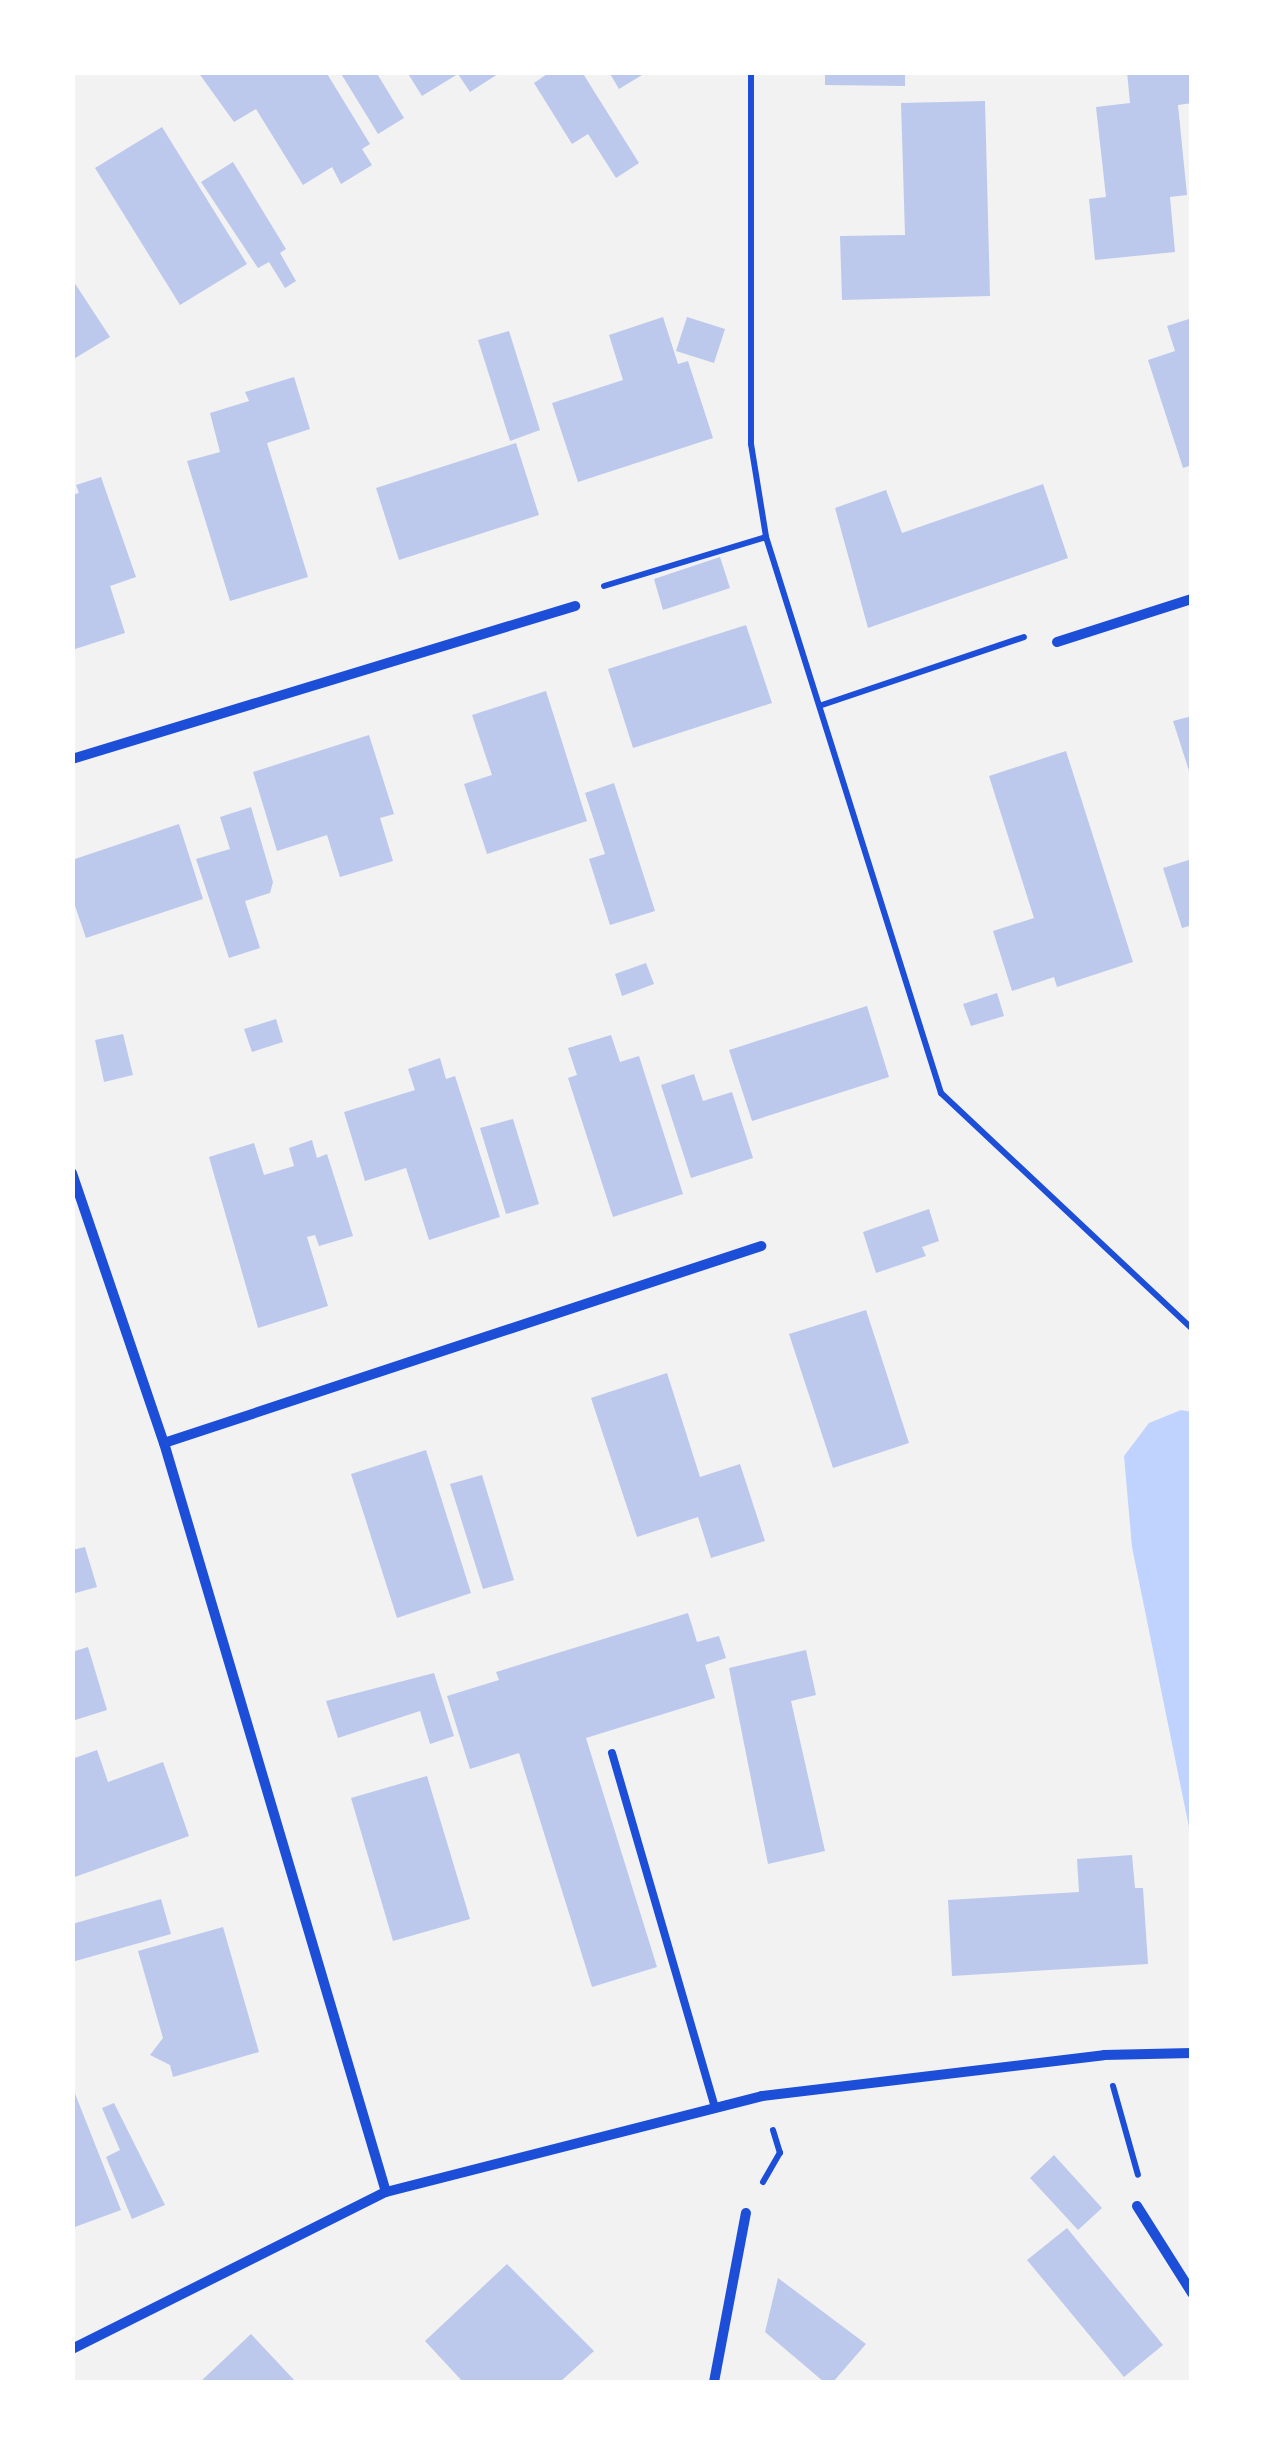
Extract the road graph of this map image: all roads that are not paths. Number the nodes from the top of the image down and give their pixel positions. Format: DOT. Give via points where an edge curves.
graph roads {
  1 [pos="1192,599"];
  2 [pos="575,606"];
  3 [pos="1057,642"];
  4 [pos="72,759"];
  5 [pos="72,1173"];
  6 [pos="761,1246"];
  7 [pos="164,1444"];
  8 [pos="612,1752"];
  9 [pos="1192,2053"];
  10 [pos="715,2107"];
  11 [pos="386,2192"];
  12 [pos="1137,2206"];
  13 [pos="746,2213"];
  14 [pos="1192,2293"];
  15 [pos="72,2349"];
  16 [pos="714,2382"];
  1 -- 3 [label="street"];
  2 -- 4 [label="street"];
  5 -- 7 [label="street"];
  6 -- 7 [label="street"];
  7 -- 11 [label="street"];
  8 -- 10 [label="lane"];
  9 -- 10 [label="street" via="1104,2055"];
  10 -- 11 [label="street"];
  11 -- 15 [label="street"];
  12 -- 14 [label="street"];
  13 -- 16 [label="street"];
}
